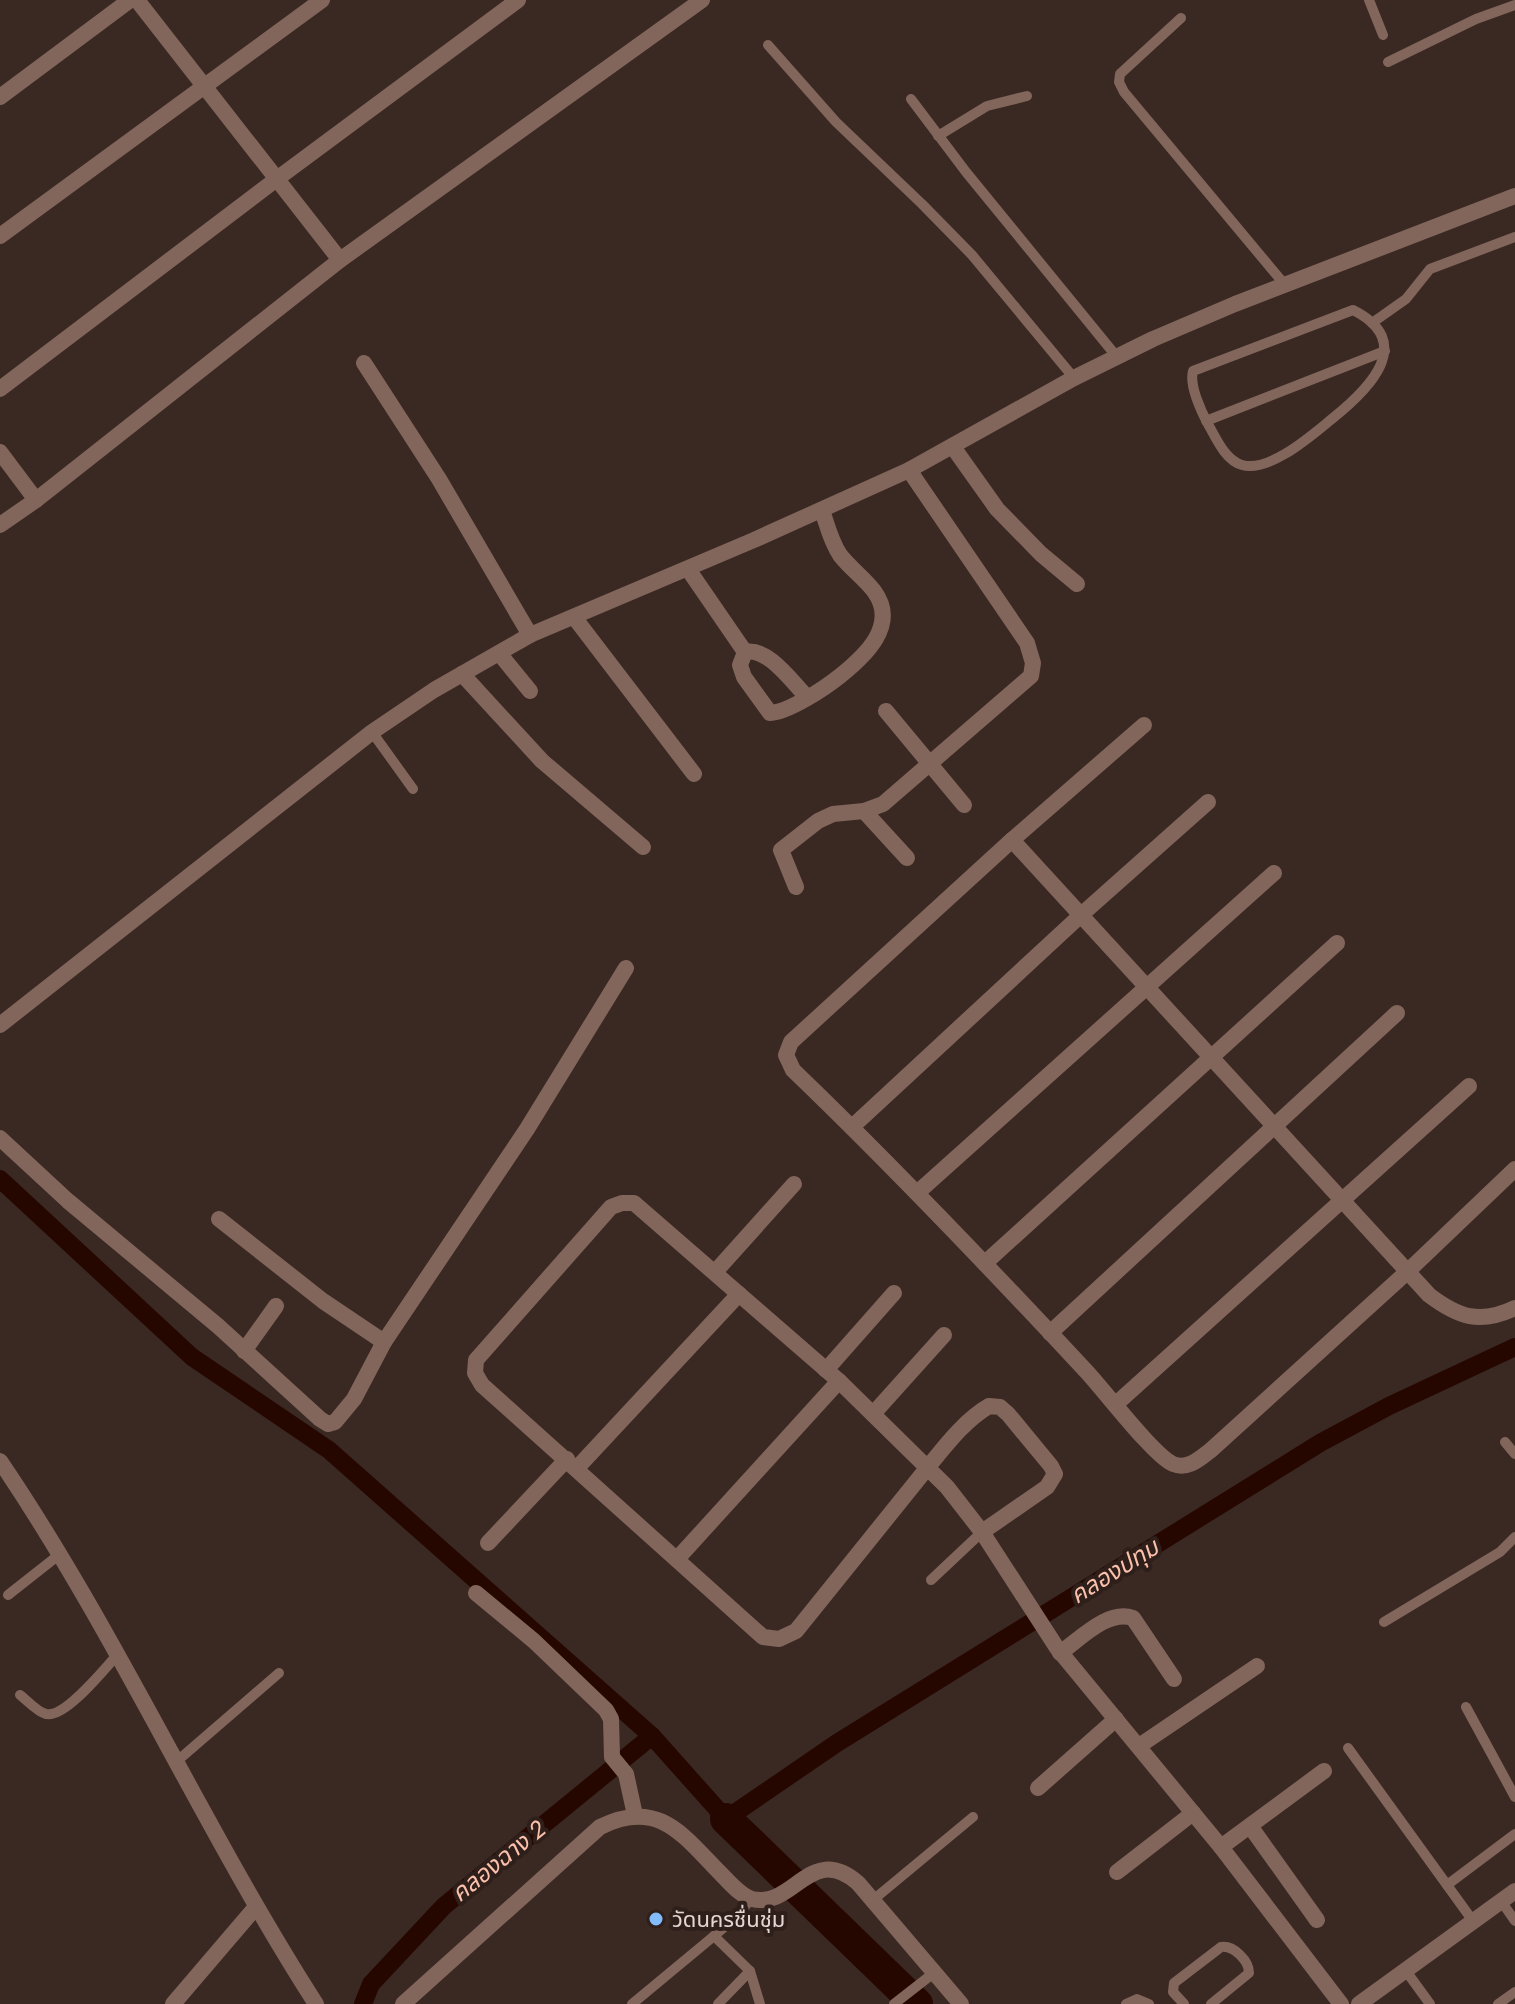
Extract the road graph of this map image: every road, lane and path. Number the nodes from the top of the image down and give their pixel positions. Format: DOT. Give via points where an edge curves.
graph roads {
  1 [pos="130,0"];
  2 [pos="137,0"];
  3 [pos="322,0"];
  4 [pos="518,0"];
  5 [pos="702,0"];
  6 [pos="1369,0"];
  7 [pos="1515,5"];
  8 [pos="1181,18"];
  9 [pos="1383,35"];
  10 [pos="768,45"];
  11 [pos="1388,62"];
  12 [pos="204,86"];
  13 [pos="1027,96"];
  14 [pos="0,97"];
  15 [pos="911,99"];
  16 [pos="938,136"];
  17 [pos="278,178"];
  18 [pos="1515,196"];
  19 [pos="0,236"];
  20 [pos="1515,237"];
  21 [pos="340,260"];
  22 [pos="1285,285"];
  23 [pos="1372,323"];
  24 [pos="1385,351"];
  25 [pos="1117,357"];
  26 [pos="364,363"];
  27 [pos="1074,378"];
  28 [pos="0,389"];
  29 [pos="1206,421"];
  30 [pos="953,447"];
  31 [pos="0,452"];
  32 [pos="909,470"];
  33 [pos="36,500"];
  34 [pos="822,510"];
  35 [pos="0,525"];
  36 [pos="688,569"];
  37 [pos="1077,584"];
  38 [pos="574,617"];
  39 [pos="530,635"];
  40 [pos="745,652"];
  41 [pos="499,653"];
  42 [pos="462,674"];
  43 [pos="530,691"];
  44 [pos="807,697"];
  45 [pos="886,711"];
  46 [pos="1144,725"];
  47 [pos="372,732"];
  48 [pos="932,764"];
  49 [pos="694,774"];
  50 [pos="413,789"];
  51 [pos="1208,802"];
  52 [pos="964,805"];
  53 [pos="864,811"];
  54 [pos="1012,840"];
  55 [pos="643,847"];
  56 [pos="907,858"];
  57 [pos="1274,873"];
  58 [pos="796,887"];
  59 [pos="1081,915"];
  60 [pos="1337,943"];
  61 [pos="626,968"];
  62 [pos="1146,986"];
  63 [pos="1397,1013"];
  64 [pos="0,1025"];
  65 [pos="1211,1057"];
  66 [pos="1469,1086"];
  67 [pos="1274,1126"];
  68 [pos="852,1127"];
  69 [pos="0,1138"];
  70 [pos="1515,1169"];
  71 [pos="794,1184"];
  72 [pos="917,1193"];
  73 [pos="1342,1201"];
  74 [pos="219,1219"];
  75 [pos="985,1263"];
  76 [pos="715,1272"];
  77 [pos="1407,1272"];
  78 [pos="894,1293"];
  79 [pos="739,1294"];
  80 [pos="276,1306"];
  81 [pos="1515,1308"];
  82 [pos="1050,1333"];
  83 [pos="944,1335"];
  84 [pos="384,1342"];
  85 [pos="244,1351"];
  86 [pos="826,1370"];
  87 [pos="839,1381"];
  88 [pos="1116,1404"];
  89 [pos="873,1414"];
  90 [pos="1505,1442"];
  91 [pos="1515,1454"];
  92 [pos="0,1461"];
  93 [pos="572,1463"];
  94 [pos="928,1467"];
  95 [pos="982,1532"];
  96 [pos="1515,1537"];
  97 [pos="488,1543"];
  98 [pos="60,1554"];
  99 [pos="677,1559"];
  100 [pos="931,1580"];
  101 [pos="476,1593"];
  102 [pos="8,1595"];
  103 [pos="1384,1622"];
  104 [pos="1058,1650"];
  105 [pos="118,1654"];
  106 [pos="1257,1666"];
  107 [pos="279,1673"];
  108 [pos="1174,1679"];
  109 [pos="20,1695"];
  110 [pos="1466,1707"];
  111 [pos="1116,1719"];
  112 [pos="1139,1746"];
  113 [pos="1348,1748"];
  114 [pos="176,1762"];
  115 [pos="1324,1771"];
  116 [pos="1038,1788"];
  117 [pos="1515,1797"];
  118 [pos="1193,1813"];
  119 [pos="635,1815"];
  120 [pos="973,1817"];
  121 [pos="1250,1826"];
  122 [pos="1515,1834"];
  123 [pos="1221,1847"];
  124 [pos="1117,1872"];
  125 [pos="1447,1885"];
  126 [pos="1508,1896"];
  127 [pos="751,1899"];
  128 [pos="873,1900"];
  129 [pos="255,1908"];
  130 [pos="1317,1920"];
  131 [pos="1473,1921"];
  132 [pos="1515,1921"];
  133 [pos="714,1936"];
  134 [pos="750,1971"];
  135 [pos="1406,1971"];
  136 [pos="935,1972"];
  137 [pos="1515,1992"];
  138 [pos="181,2001"];
  139 [pos="312,2002"];
  140 [pos="895,2003"];
  141 [pos="403,2004"];
  142 [pos="632,2004"];
  143 [pos="718,2004"];
  144 [pos="760,2004"];
  145 [pos="961,2004"];
  146 [pos="1126,2004"];
  147 [pos="1149,2004"];
  148 [pos="1184,2004"];
  149 [pos="1211,2004"];
  150 [pos="1341,2004"];
  151 [pos="1359,2004"];
  152 [pos="1430,2004"];
  153 [pos="1498,2004"];
  1 -- 14 [label="street"];
  2 -- 12 [label="street"];
  3 -- 12 [label="street"];
  4 -- 17 [label="street"];
  5 -- 21 [label="street"];
  6 -- 9 [label="lane"];
  7 -- 11 [label="lane"];
  8 -- 22 [label="lane" via="1120,74 1119,82"];
  10 -- 27 [label="lane" via="836,122 972,255"];
  12 -- 17 [label="street"];
  12 -- 19 [label="street"];
  13 -- 16 [label="lane" via="987,106"];
  15 -- 16 [label="lane"];
  16 -- 25 [label="lane"];
  17 -- 21 [label="street"];
  17 -- 28 [label="street"];
  18 -- 22 [label="street"];
  20 -- 23 [label="lane" via="1430,269 1406,299"];
  21 -- 33 [label="street"];
  22 -- 25 [label="street"];
  23 -- 24 [label="lane"];
  23 -- 29 [label="lane" via="1353,310 1193,371"];
  24 -- 29 [label="lane"];
  24 -- 29 [label="lane" via="1378,374 1357,398 1300,445 1265,463 1242,465 1229,458"];
  25 -- 27 [label="street"];
  26 -- 39 [label="street"];
  27 -- 30 [label="street"];
  30 -- 32 [label="street"];
  30 -- 37 [label="street" via="997,509"];
  31 -- 33 [label="street"];
  32 -- 34 [label="street"];
  32 -- 48 [label="street" via="1027,643 1033,663 1031,676"];
  33 -- 35 [label="street"];
  34 -- 36 [label="street"];
  34 -- 44 [label="street" via="837,551 876,594 883,611 870,650"];
  36 -- 38 [label="street"];
  36 -- 40 [label="street"];
  38 -- 39 [label="street"];
  38 -- 49 [label="street"];
  39 -- 41 [label="street"];
  40 -- 44 [label="street" via="764,655"];
  40 -- 44 [label="street" via="740,665 744,677 770,713"];
  41 -- 42 [label="street"];
  41 -- 43 [label="street"];
  42 -- 47 [label="street"];
  42 -- 55 [label="street" via="542,761"];
  45 -- 48 [label="street"];
  46 -- 54 [label="street"];
  47 -- 50 [label="lane"];
  47 -- 64 [label="street"];
  48 -- 52 [label="street"];
  48 -- 53 [label="street" via="883,804"];
  51 -- 59 [label="street"];
  53 -- 56 [label="street"];
  53 -- 58 [label="street" via="833,814 786,844 782,857"];
  54 -- 59 [label="street"];
  54 -- 68 [label="street" via="791,1042 786,1055 793,1070"];
  57 -- 62 [label="street"];
  59 -- 62 [label="street"];
  59 -- 68 [label="street"];
  60 -- 65 [label="street"];
  61 -- 84 [label="street" via="527,1129"];
  62 -- 65 [label="street"];
  62 -- 72 [label="street"];
  63 -- 67 [label="street"];
  65 -- 67 [label="street"];
  65 -- 75 [label="street"];
  66 -- 73 [label="street"];
  67 -- 73 [label="street"];
  67 -- 82 [label="street"];
  68 -- 72 [label="street"];
  69 -- 85 [label="street"];
  70 -- 77 [label="street"];
  71 -- 76 [label="street"];
  72 -- 75 [label="street"];
  73 -- 77 [label="street"];
  73 -- 88 [label="street"];
  74 -- 84 [label="street"];
  75 -- 82 [label="street"];
  76 -- 79 [label="street"];
  76 -- 93 [label="street" via="634,1203 611,1207 476,1360 475,1373 482,1385"];
  77 -- 81 [label="street" via="1452,1313 1476,1318"];
  77 -- 88 [label="street" via="1192,1465 1176,1465 1160,1456"];
  78 -- 86 [label="street"];
  79 -- 86 [label="street"];
  79 -- 93 [label="street"];
  80 -- 85 [label="street"];
  82 -- 88 [label="street"];
  83 -- 89 [label="street"];
  84 -- 85 [label="street" via="354,1399 328,1424"];
  86 -- 87 [label="street"];
  87 -- 89 [label="street"];
  87 -- 99 [label="street"];
  89 -- 94 [label="street"];
  90 -- 91 [label="lane"];
  92 -- 98 [label="street"];
  93 -- 97 [label="street"];
  93 -- 99 [label="street"];
  94 -- 95 [label="street"];
  94 -- 95 [label="street" via="989,1406 1008,1414 1055,1474 1047,1487"];
  94 -- 99 [label="street" via="796,1631 779,1639 763,1637"];
  95 -- 100 [label="lane"];
  95 -- 104 [label="street"];
  96 -- 103 [label="lane" via="1500,1552"];
  98 -- 102 [label="lane"];
  98 -- 105 [label="street"];
  101 -- 119 [label="street" via="606,1710 612,1757 626,1774"];
  104 -- 108 [label="street" via="1110,1619 1133,1618"];
  104 -- 111 [label="street"];
  105 -- 109 [label="lane" via="71,1704 51,1714"];
  105 -- 114 [label="street"];
  106 -- 112 [label="street"];
  107 -- 114 [label="lane"];
  110 -- 117 [label="lane"];
  111 -- 112 [label="street"];
  111 -- 116 [label="street"];
  112 -- 118 [label="street"];
  113 -- 125 [label="lane"];
  114 -- 129 [label="street"];
  115 -- 121 [label="street"];
  118 -- 123 [label="street"];
  118 -- 124 [label="street"];
  119 -- 127 [label="street" via="675,1827"];
  119 -- 141 [label="street" via="600,1827"];
  120 -- 128 [label="lane"];
  121 -- 123 [label="street"];
  121 -- 130 [label="street"];
  122 -- 125 [label="lane"];
  123 -- 150 [label="street"];
  125 -- 131 [label="lane"];
  126 -- 131 [label="street"];
  126 -- 132 [label="lane"];
  127 -- 128 [label="street" via="780,1895 823,1869 847,1873"];
  127 -- 133 [label="lane"];
  128 -- 136 [label="street"];
  129 -- 138 [label="street"];
  129 -- 139 [label="street"];
  131 -- 135 [label="street"];
  133 -- 134 [label="lane"];
  133 -- 142 [label="lane"];
  134 -- 143 [label="lane"];
  134 -- 144 [label="lane"];
  135 -- 151 [label="street"];
  135 -- 152 [label="lane"];
  136 -- 140 [label="lane"];
  136 -- 145 [label="street"];
  137 -- 153 [label="lane"];
  146 -- 147 [label="lane" via="1137,1999"];
  148 -- 149 [label="lane" via="1173,1992 1174,1983 1227,1946 1249,1973"];
}
